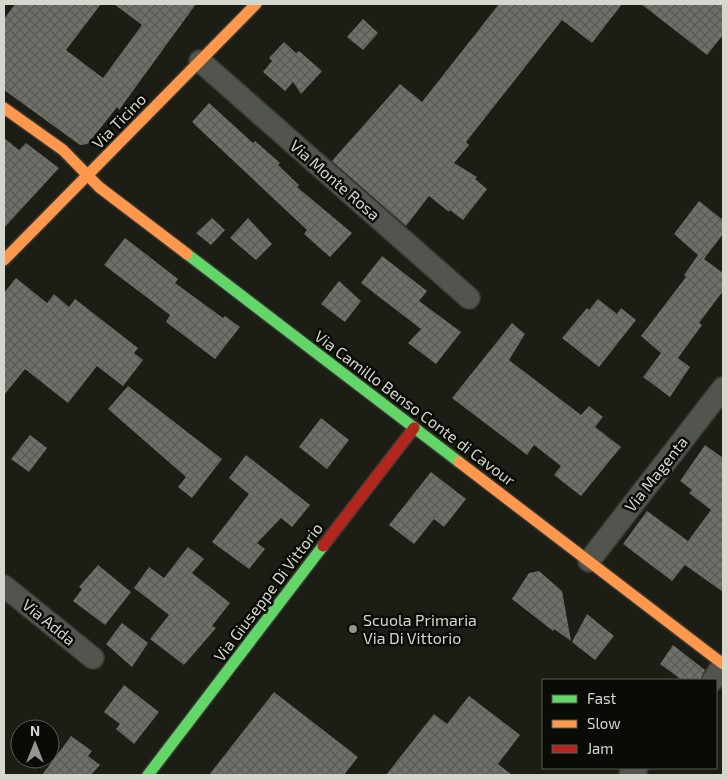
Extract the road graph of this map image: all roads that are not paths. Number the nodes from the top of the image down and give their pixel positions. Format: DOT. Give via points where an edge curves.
graph roads {
  1 [pos="256,4"];
  2 [pos="200,61"];
  3 [pos="4,108"];
  4 [pos="88,176"];
  5 [pos="4,260"];
  6 [pos="469,298"];
  7 [pos="723,388"];
  8 [pos="414,428"];
  9 [pos="589,561"];
  10 [pos="4,586"];
  11 [pos="93,658"];
  12 [pos="723,664"];
  13 [pos="715,679"];
  14 [pos="148,775"];
  1 -- 2 [label="street, Via Ticino"];
  2 -- 4 [label="street, Via Ticino"];
  2 -- 6 [label="street, Via Monte Rosa"];
  3 -- 4 [label="street, Via Camillo Benso Conte di Cavour" via="63,150"];
  4 -- 5 [label="street, Via Ticino"];
  4 -- 8 [label="street, Via Camillo Benso Conte di Cavour"];
  7 -- 9 [label="street, Via Magenta"];
  8 -- 9 [label="street, Via Camillo Benso Conte di Cavour"];
  8 -- 14 [label="street, Via Giuseppe Di Vittorio"];
  9 -- 12 [label="street, Via Camillo Benso Conte di Cavour"];
  10 -- 11 [label="street, Via Adda"];
  12 -- 13 [label="street"];
}
